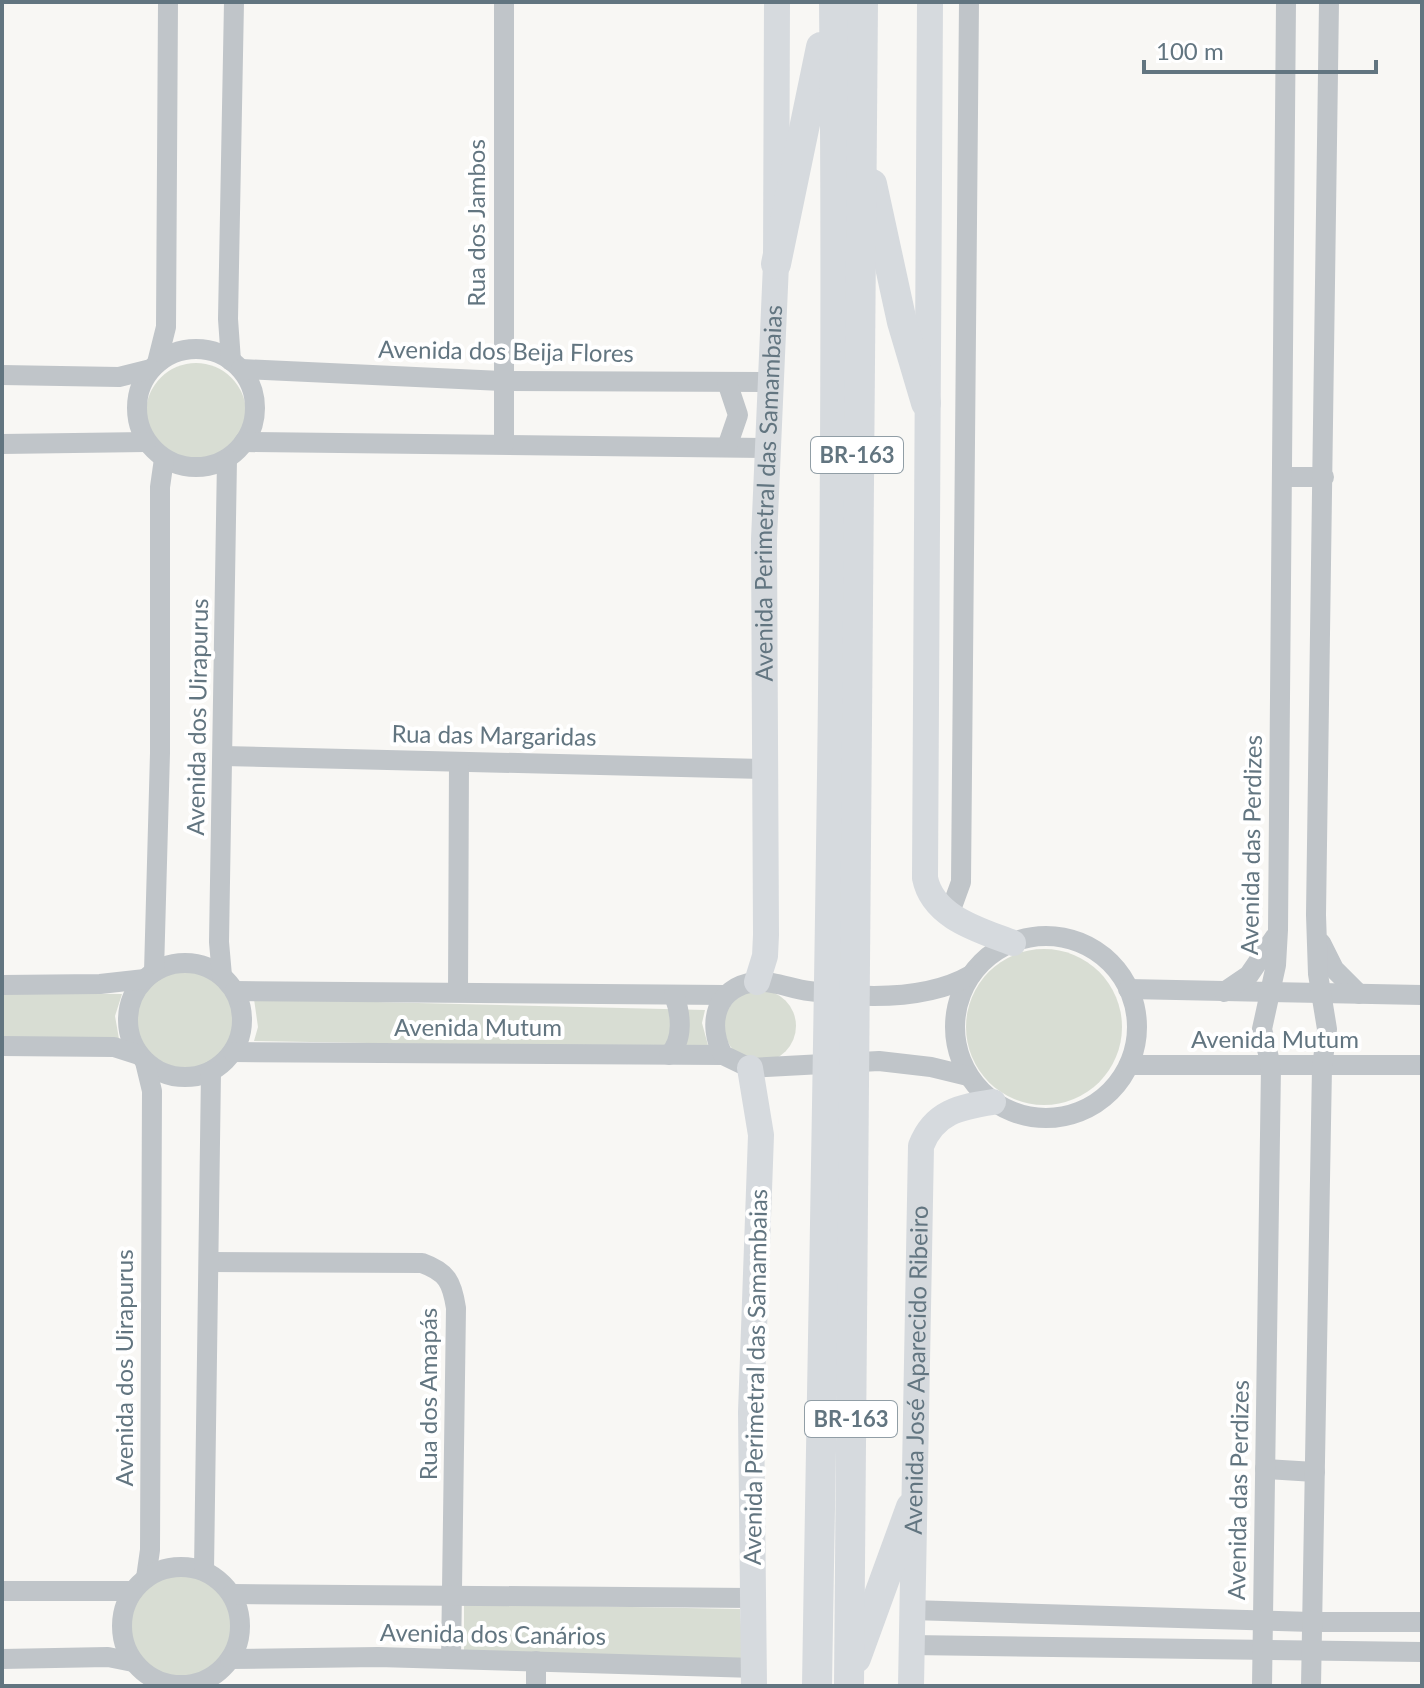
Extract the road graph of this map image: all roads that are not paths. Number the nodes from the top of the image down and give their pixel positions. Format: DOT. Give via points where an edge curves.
graph roads {
  1 [pos="168,2"];
  2 [pos="234,2"];
  3 [pos="504,2"];
  4 [pos="777,2"];
  5 [pos="832,2"];
  6 [pos="863,2"];
  7 [pos="930,2"];
  8 [pos="969,2"];
  9 [pos="1286,2"];
  10 [pos="1329,2"];
  11 [pos="860,131"];
  12 [pos="776,264"];
  13 [pos="236,365"];
  14 [pos="154,366"];
  15 [pos="2,375"];
  16 [pos="502,381"];
  17 [pos="727,382"];
  18 [pos="769,382"];
  19 [pos="926,403"];
  20 [pos="146,442"];
  21 [pos="244,442"];
  22 [pos="2,444"];
  23 [pos="504,444"];
  24 [pos="727,447"];
  25 [pos="768,448"];
  26 [pos="164,459"];
  27 [pos="227,459"];
  28 [pos="1284,477"];
  29 [pos="1324,477"];
  30 [pos="223,756"];
  31 [pos="459,762"];
  32 [pos="763,769"];
  33 [pos="842,907"];
  34 [pos="949,915"];
  35 [pos="1278,930"];
  36 [pos="1318,937"];
  37 [pos="1013,943"];
  38 [pos="971,975"];
  39 [pos="149,976"];
  40 [pos="757,982"];
  41 [pos="228,983"];
  42 [pos="2,985"];
  43 [pos="1128,989"];
  44 [pos="1321,991"];
  45 [pos="458,992"];
  46 [pos="1224,992"];
  47 [pos="1272,993"];
  48 [pos="1359,994"];
  49 [pos="674,995"];
  50 [pos="725,995"];
  51 [pos="1422,995"];
  52 [pos="2,1046"];
  53 [pos="233,1052"];
  54 [pos="669,1055"];
  55 [pos="723,1055"];
  56 [pos="142,1058"];
  57 [pos="1129,1065"];
  58 [pos="1422,1065"];
  59 [pos="1271,1066"];
  60 [pos="1322,1067"];
  61 [pos="750,1068"];
  62 [pos="211,1071"];
  63 [pos="968,1076"];
  64 [pos="993,1102"];
  65 [pos="842,1154"];
  66 [pos="209,1262"];
  67 [pos="1265,1469"];
  68 [pos="1315,1472"];
  69 [pos="911,1507"];
  70 [pos="204,1571"];
  71 [pos="140,1585"];
  72 [pos="2,1591"];
  73 [pos="232,1594"];
  74 [pos="455,1594"];
  75 [pos="752,1598"];
  76 [pos="911,1610"];
  77 [pos="1015,1613"];
  78 [pos="1063,1614"];
  79 [pos="1263,1621"];
  80 [pos="1312,1622"];
  81 [pos="1422,1622"];
  82 [pos="911,1645"];
  83 [pos="1012,1647"];
  84 [pos="1060,1648"];
  85 [pos="1311,1652"];
  86 [pos="1422,1652"];
  87 [pos="1262,1653"];
  88 [pos="2,1659"];
  89 [pos="451,1659"];
  90 [pos="536,1661"];
  91 [pos="221,1673"];
  92 [pos="143,1674"];
  93 [pos="755,1677"];
  94 [pos="849,1682"];
  95 [pos="536,1686"];
  96 [pos="817,1686"];
  97 [pos="911,1686"];
  98 [pos="1262,1686"];
  99 [pos="1311,1686"];
  1 -- 14 [label="street" via="166,327"];
  2 -- 13 [label="street" via="228,319"];
  3 -- 16 [label="street, Rua dos Jambos"];
  4 -- 12 [label="main road, Avenida Perimetral das Samambaias"];
  5 -- 12 [label="highway"];
  5 -- 33 [label="highway, BR-163"];
  6 -- 11 [label="highway, BR-163"];
  7 -- 19 [label="main road"];
  8 -- 34 [label="street" via="961,882"];
  9 -- 28 [label="street, Avenida das Perdizes"];
  10 -- 29 [label="street"];
  11 -- 19 [label="highway" via="902,322"];
  11 -- 33 [label="highway, BR-163"];
  12 -- 18 [label="main road, Avenida Perimetral das Samambaias"];
  13 -- 14 [label="street" via="194,349 174,353"];
  13 -- 16 [label="street, Avenida dos Beija Flores"];
  13 -- 21 [label="street" via="254,397 253,421"];
  14 -- 15 [label="street" via="119,377"];
  14 -- 20 [label="street" via="136,404"];
  16 -- 17 [label="street, Avenida dos Beija Flores"];
  16 -- 23 [label="street, Rua dos Jambos"];
  17 -- 18 [label="street, Avenida dos Beija Flores"];
  17 -- 24 [label="street" via="738,415"];
  18 -- 25 [label="main road, Avenida Perimetral das Samambaias"];
  19 -- 34 [label="main road" via="923,838 927,886"];
  20 -- 22 [label="street"];
  20 -- 26 [label="street"];
  21 -- 23 [label="street"];
  21 -- 27 [label="street"];
  23 -- 24 [label="street"];
  24 -- 25 [label="street"];
  25 -- 32 [label="main road, Avenida Perimetral das Samambaias"];
  26 -- 27 [label="street" via="195,468"];
  26 -- 39 [label="street, Avenida dos Uirapurus"];
  27 -- 30 [label="street, Avenida dos Uirapurus"];
  28 -- 29 [label="street"];
  28 -- 35 [label="street, Avenida das Perdizes"];
  29 -- 36 [label="street"];
  30 -- 31 [label="street, Rua das Margaridas"];
  30 -- 41 [label="street, Avenida dos Uirapurus" via="219,942"];
  31 -- 32 [label="street, Rua das Margaridas"];
  31 -- 45 [label="street"];
  32 -- 40 [label="main road, Avenida Perimetral das Samambaias" via="765,946"];
  33 -- 65 [label="highway, BR-163"];
  34 -- 37 [label="main road"];
  35 -- 46 [label="street" via="1263,960"];
  35 -- 47 [label="street, Avenida das Perdizes"];
  36 -- 44 [label="street"];
  36 -- 48 [label="street" via="1334,969"];
  37 -- 38 [label="street"];
  37 -- 43 [label="street" via="1048,936 1083,944 1112,964"];
  38 -- 40 [label="street" via="940,988 852,995"];
  38 -- 63 [label="street" via="954,1025"];
  39 -- 41 [label="street" via="181,963 210,968"];
  39 -- 42 [label="street"];
  39 -- 56 [label="street" via="135,992 128,1016 131,1040"];
  40 -- 50 [label="street"];
  41 -- 45 [label="street, Avenida Mutum"];
  41 -- 53 [label="street" via="243,1022"];
  43 -- 46 [label="street, Avenida Mutum"];
  43 -- 57 [label="street" via="1137,1029"];
  44 -- 47 [label="street, Avenida Mutum"];
  44 -- 48 [label="street, Avenida Mutum"];
  44 -- 60 [label="street" via="1327,1029"];
  45 -- 49 [label="street, Avenida Mutum"];
  46 -- 47 [label="street, Avenida Mutum"];
  47 -- 59 [label="street, Avenida das Perdizes" via="1262,1029"];
  48 -- 51 [label="street, Avenida Mutum"];
  49 -- 50 [label="street, Avenida Mutum"];
  49 -- 54 [label="street" via="680,1025"];
  50 -- 55 [label="street" via="718,1003 714,1028"];
  52 -- 56 [label="street" via="114,1047"];
  53 -- 54 [label="street, Avenida Mutum"];
  53 -- 62 [label="street"];
  54 -- 55 [label="street, Avenida Mutum"];
  55 -- 61 [label="street"];
  56 -- 62 [label="street" via="177,1077"];
  56 -- 71 [label="street, Avenida dos Uirapurus" via="152,1091 150,1550"];
  57 -- 59 [label="street, Avenida Mutum"];
  57 -- 64 [label="street" via="1115,1087 1094,1104 1061,1117 1026,1116"];
  58 -- 60 [label="street, Avenida Mutum"];
  59 -- 60 [label="street, Avenida Mutum"];
  59 -- 67 [label="street, Avenida das Perdizes"];
  60 -- 68 [label="street"];
  61 -- 63 [label="street" via="879,1061"];
  61 -- 75 [label="main road, Avenida Perimetral das Samambaias" via="761,1135 751,1412"];
  62 -- 66 [label="street"];
  63 -- 64 [label="street"];
  64 -- 69 [label="main road, Avenida José Aparecido Ribeiro" via="949,1111 926,1132 921,1146"];
  65 -- 94 [label="highway, BR-163"];
  65 -- 96 [label="highway, BR-163"];
  66 -- 70 [label="street"];
  66 -- 74 [label="street, Rua dos Amapás" via="422,1263 442,1270 452,1285 456,1308"];
  67 -- 68 [label="street"];
  67 -- 79 [label="street, Avenida das Perdizes"];
  68 -- 80 [label="street"];
  69 -- 76 [label="main road, Avenida José Aparecido Ribeiro"];
  69 -- 94 [label="highway"];
  70 -- 71 [label="street" via="175,1567"];
  70 -- 73 [label="street"];
  71 -- 72 [label="street"];
  71 -- 92 [label="street" via="125,1608 122,1626 125,1645"];
  73 -- 74 [label="street, Avenida dos Canários"];
  73 -- 91 [label="street" via="241,1627"];
  74 -- 75 [label="street, Avenida dos Canários"];
  74 -- 89 [label="street, Rua dos Amapás"];
  75 -- 93 [label="main road, Avenida Perimetral das Samambaias"];
  76 -- 77 [label="street"];
  76 -- 82 [label="main road, Avenida José Aparecido Ribeiro"];
  77 -- 78 [label="street"];
  77 -- 83 [label="street"];
  78 -- 79 [label="street"];
  78 -- 84 [label="street"];
  79 -- 80 [label="street"];
  79 -- 87 [label="street, Avenida das Perdizes"];
  80 -- 81 [label="street"];
  80 -- 85 [label="street"];
  82 -- 83 [label="street"];
  82 -- 97 [label="main road, Avenida José Aparecido Ribeiro"];
  83 -- 84 [label="street"];
  84 -- 87 [label="street"];
  85 -- 86 [label="street"];
  85 -- 87 [label="street"];
  85 -- 99 [label="street"];
  87 -- 98 [label="street, Avenida das Perdizes"];
  88 -- 92 [label="street" via="108,1657"];
  89 -- 90 [label="street, Avenida dos Canários"];
  89 -- 91 [label="street, Avenida dos Canários"];
  90 -- 93 [label="street, Avenida dos Canários"];
  90 -- 95 [label="street"];
  91 -- 92 [label="street" via="182,1685"];
}
